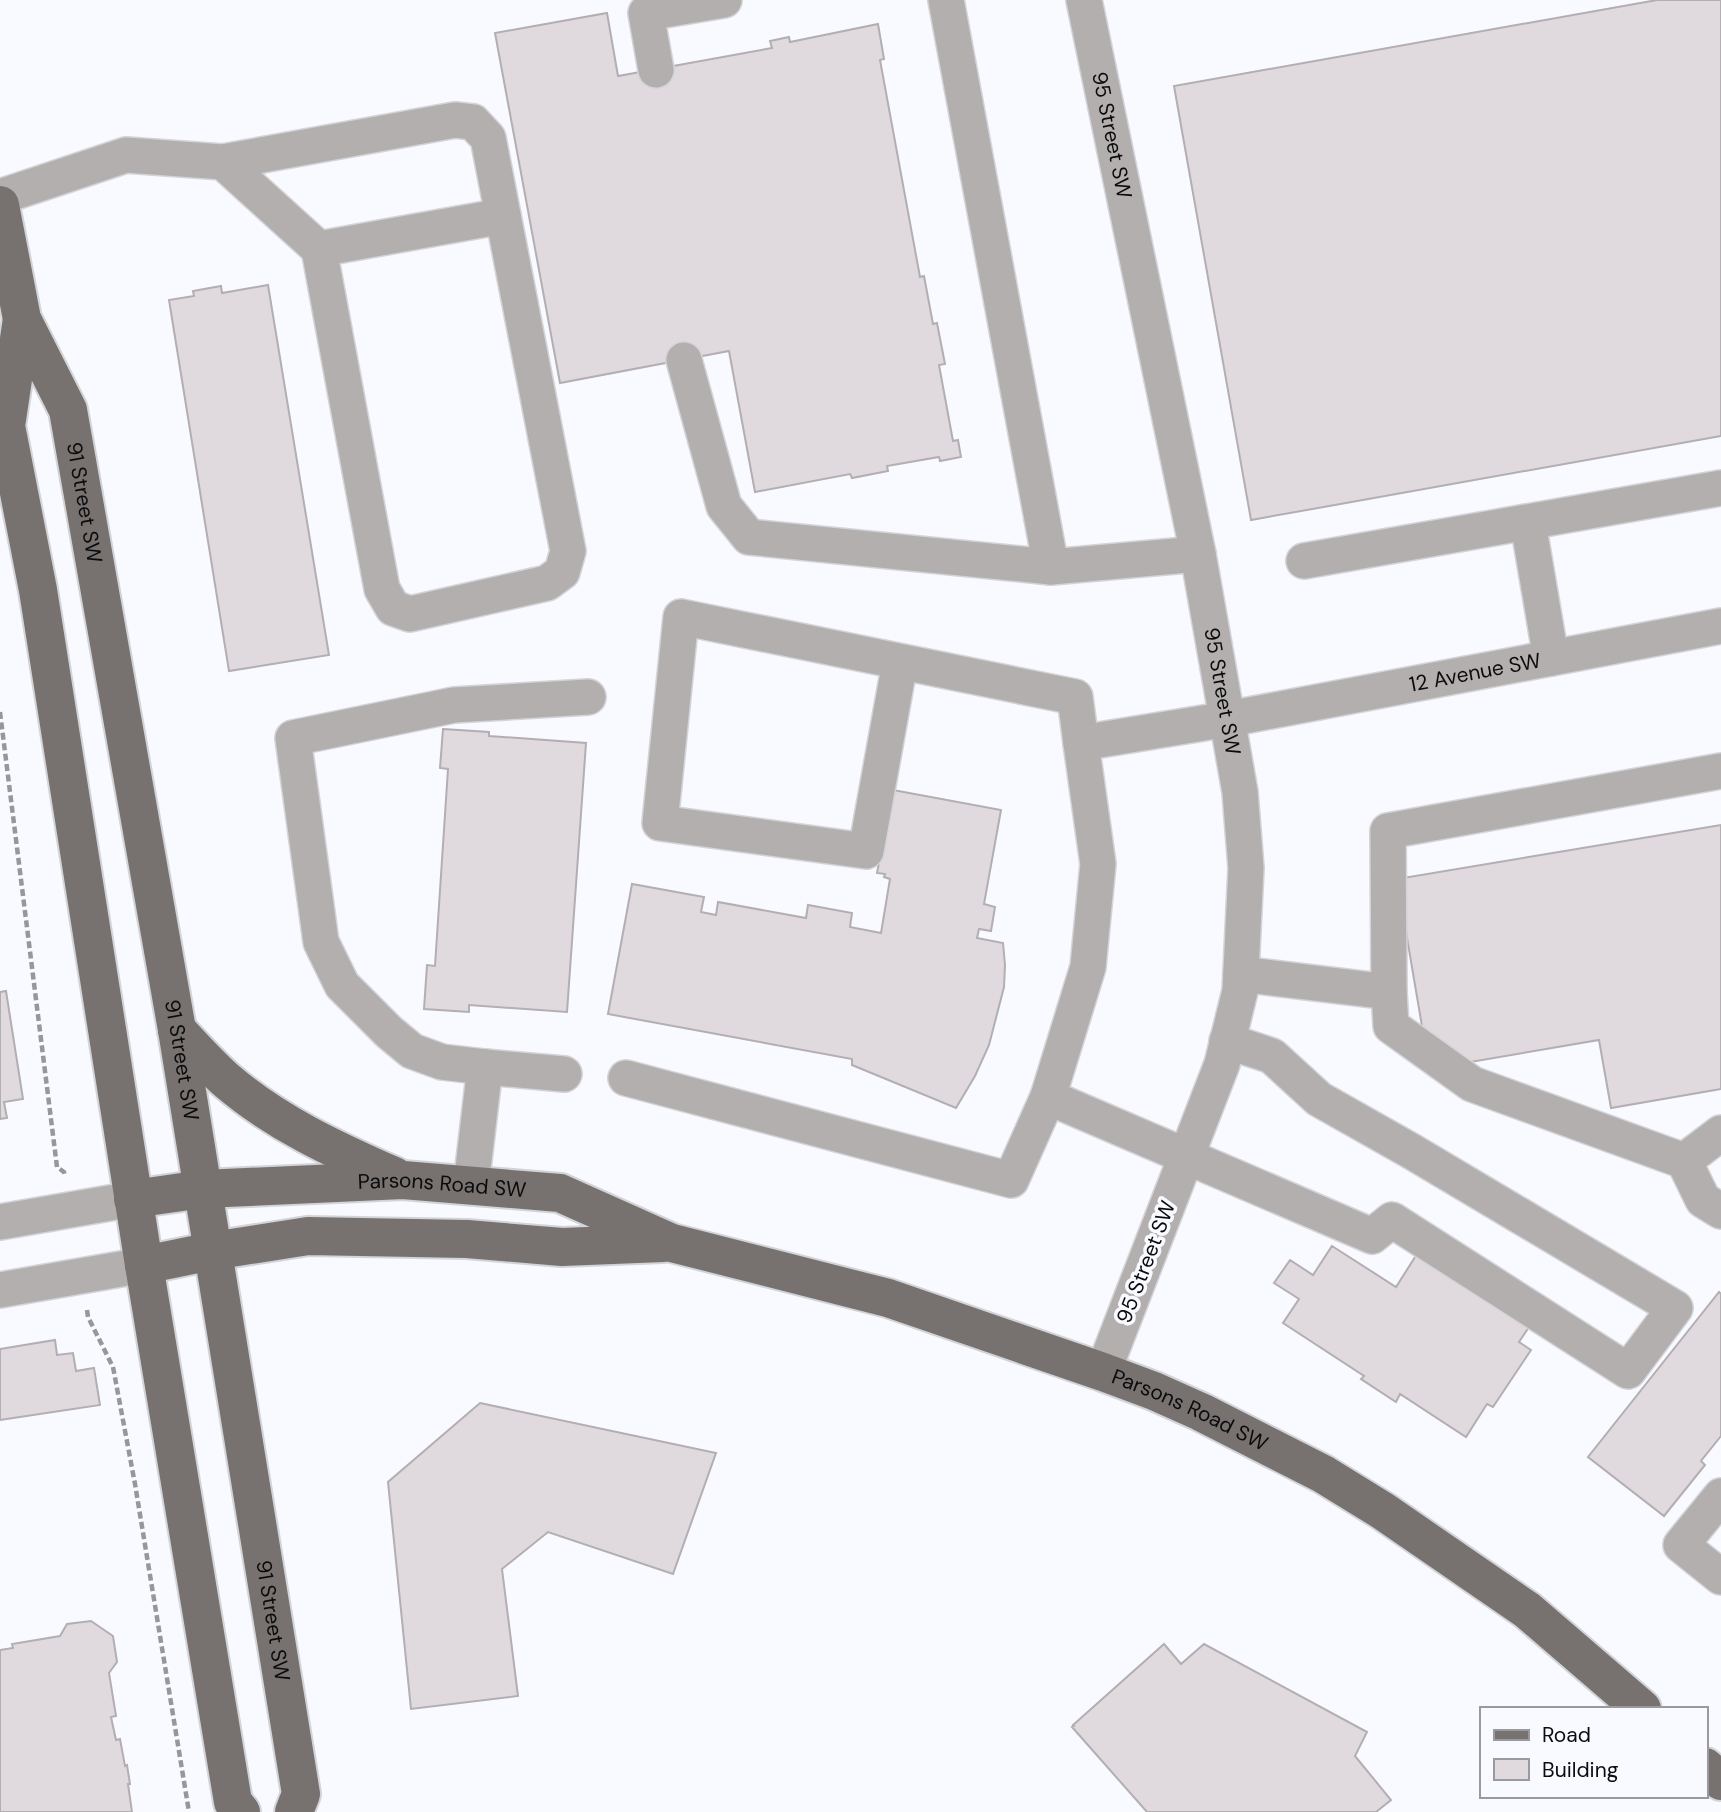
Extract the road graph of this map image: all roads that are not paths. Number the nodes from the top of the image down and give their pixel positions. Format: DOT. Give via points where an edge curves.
graph roads {
  1 [pos="724,0"];
  2 [pos="946,0"];
  3 [pos="1084,0"];
  4 [pos="656,69"];
  5 [pos="223,162"];
  6 [pos="0,197"];
  7 [pos="0,205"];
  8 [pos="503,215"];
  9 [pos="319,249"];
  10 [pos="22,318"];
  11 [pos="684,360"];
  12 [pos="1721,488"];
  13 [pos="1528,523"];
  14 [pos="1198,554"];
  15 [pos="1304,561"];
  16 [pos="1051,567"];
  17 [pos="1721,626"];
  18 [pos="1551,658"];
  19 [pos="900,662"];
  20 [pos="588,697"];
  21 [pos="1228,719"];
  22 [pos="1081,743"];
  23 [pos="1721,771"];
  24 [pos="1241,974"];
  25 [pos="1389,992"];
  26 [pos="177,1030"];
  27 [pos="1227,1041"];
  28 [pos="485,1067"];
  29 [pos="564,1073"];
  30 [pos="626,1078"];
  31 [pos="1048,1097"];
  32 [pos="1721,1133"];
  33 [pos="1186,1156"];
  34 [pos="1684,1161"];
  35 [pos="403,1180"];
  36 [pos="471,1185"];
  37 [pos="203,1189"];
  38 [pos="134,1199"];
  39 [pos="1721,1211"];
  40 [pos="0,1222"];
  41 [pos="672,1243"];
  42 [pos="212,1251"];
  43 [pos="144,1265"];
  44 [pos="0,1290"];
  45 [pos="1102,1372"];
  46 [pos="1721,1496"];
  47 [pos="1721,1577"];
  48 [pos="1640,1707"];
  49 [pos="1707,1768"];
  50 [pos="1721,1781"];
  51 [pos="241,1812"];
  52 [pos="294,1812"];
  1 -- 4 [label="street" via="646,13"];
  2 -- 16 [label="street"];
  3 -- 14 [label="street, 95 Street SW"];
  5 -- 6 [label="street" via="126,155"];
  5 -- 8 [label="street" via="455,120 473,122 488,138"];
  5 -- 9 [label="street"];
  7 -- 10 [label="main road, 91 Street SW"];
  8 -- 9 [label="street"];
  8 -- 9 [label="street" via="568,551 562,572 547,583 410,614 393,608 382,589"];
  10 -- 26 [label="main road, 91 Street SW" via="68,410"];
  10 -- 38 [label="main road, 91 Street SW" via="6,426 40,603"];
  11 -- 16 [label="street" via="724,506 749,537"];
  12 -- 13 [label="street"];
  13 -- 15 [label="street"];
  13 -- 18 [label="street"];
  14 -- 16 [label="street"];
  14 -- 21 [label="street, 95 Street SW"];
  17 -- 18 [label="street, 12 Avenue SW"];
  18 -- 21 [label="street, 12 Avenue SW"];
  19 -- 19 [label="street" via="681,617 660,823 866,851"];
  19 -- 22 [label="street" via="1075,697"];
  20 -- 28 [label="street" via="454,705 293,738 321,943 342,985 412,1051 442,1062"];
  21 -- 22 [label="street, 12 Avenue SW"];
  21 -- 24 [label="street, 95 Street SW" via="1246,869"];
  22 -- 31 [label="street" via="1098,864 1088,967"];
  23 -- 25 [label="street" via="1388,831"];
  24 -- 25 [label="street"];
  24 -- 27 [label="street, 95 Street SW"];
  25 -- 34 [label="street" via="1391,1026 1472,1084"];
  26 -- 35 [label="main road" via="226,1079 302,1132"];
  26 -- 37 [label="main road, 91 Street SW"];
  27 -- 33 [label="street, 95 Street SW"];
  27 -- 33 [label="street" via="1272,1056 1319,1099 1675,1308 1628,1371 1392,1220 1372,1236"];
  28 -- 29 [label="street"];
  28 -- 36 [label="street"];
  30 -- 31 [label="street" via="1011,1180"];
  31 -- 33 [label="street"];
  32 -- 34 [label="street"];
  33 -- 45 [label="street, 95 Street SW"];
  34 -- 39 [label="street" via="1703,1199"];
  35 -- 36 [label="main road, Parsons Road SW"];
  35 -- 37 [label="main road, Parsons Road SW"];
  36 -- 41 [label="main road, Parsons Road SW" via="560,1193"];
  37 -- 38 [label="main road, Parsons Road SW"];
  37 -- 42 [label="main road, 91 Street SW"];
  38 -- 40 [label="street"];
  38 -- 43 [label="main road, 91 Street SW"];
  41 -- 42 [label="main road, Parsons Road SW" via="562,1247 467,1239 308,1236"];
  41 -- 45 [label="main road, Parsons Road SW" via="888,1298"];
  42 -- 43 [label="main road, Parsons Road SW"];
  42 -- 52 [label="main road, 91 Street SW" via="301,1794"];
  43 -- 44 [label="street"];
  43 -- 51 [label="main road, 91 Street SW" via="233,1802"];
  45 -- 48 [label="main road, Parsons Road SW" via="1254,1438 1373,1505 1527,1610"];
  46 -- 47 [label="street" via="1681,1545"];
  49 -- 50 [label="main road"];
}
